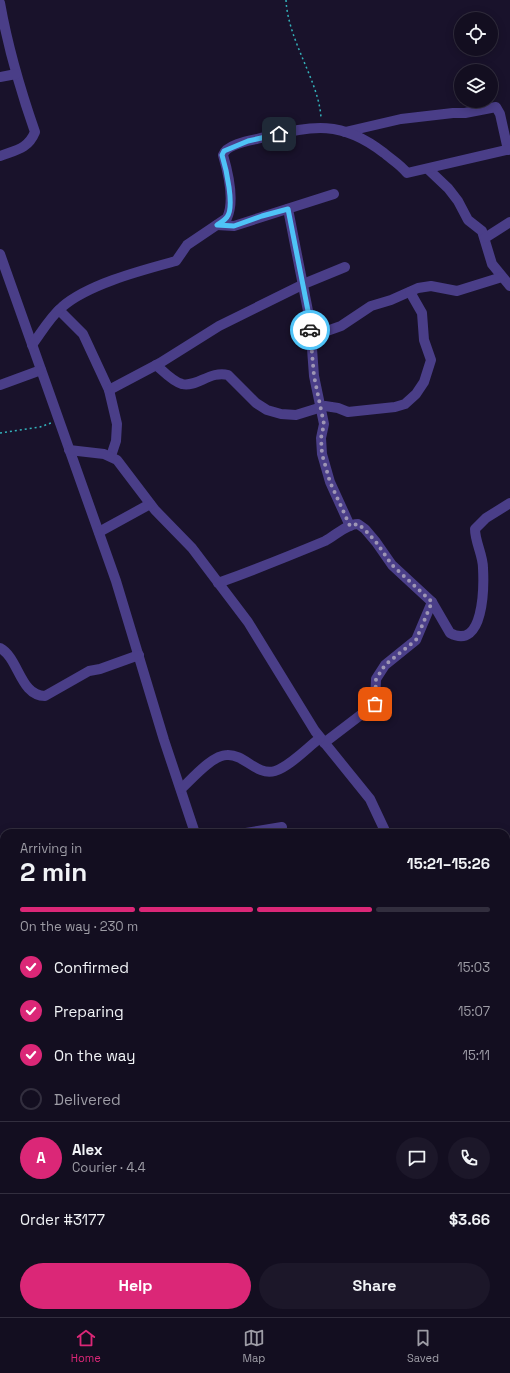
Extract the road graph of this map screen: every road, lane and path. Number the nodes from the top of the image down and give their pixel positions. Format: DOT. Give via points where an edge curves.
graph roads {
  1 [pos="286,0"];
  2 [pos="0,3"];
  3 [pos="16,74"];
  4 [pos="0,77"];
  5 [pos="321,127"];
  6 [pos="345,132"];
  7 [pos="509,150"];
  8 [pos="0,156"];
  9 [pos="428,169"];
  10 [pos="334,194"];
  11 [pos="288,209"];
  12 [pos="510,222"];
  13 [pos="217,225"];
  14 [pos="485,238"];
  15 [pos="0,254"];
  16 [pos="345,267"];
  17 [pos="502,277"];
  18 [pos="302,285"];
  19 [pos="510,286"];
  20 [pos="410,292"];
  21 [pos="59,310"];
  22 [pos="310,337"];
  23 [pos="32,346"];
  24 [pos="156,365"];
  25 [pos="41,370"];
  26 [pos="0,385"];
  27 [pos="109,390"];
  28 [pos="320,407"];
  29 [pos="58,420"];
  30 [pos="0,433"];
  31 [pos="69,450"];
  32 [pos="111,456"];
  33 [pos="510,503"];
  34 [pos="150,504"];
  35 [pos="350,526"];
  36 [pos="99,532"];
  37 [pos="218,583"];
  38 [pos="432,602"];
  39 [pos="0,648"];
  40 [pos="139,655"];
  41 [pos="322,740"];
  42 [pos="181,789"];
  43 [pos="282,827"];
  44 [pos="194,829"];
  45 [pos="270,829"];
  46 [pos="384,829"];
  1 -- 5 [label="path" via="294,38 321,113"];
  2 -- 3 [label="street"];
  3 -- 4 [label="street"];
  3 -- 8 [label="street" via="35,132 31,142 24,147"];
  5 -- 6 [label="street"];
  5 -- 13 [label="street" via="310,127 248,141 224,151 222,155 230,191 229,208 227,218"];
  6 -- 7 [label="street" via="401,119 465,113 496,107"];
  6 -- 9 [label="street" via="370,142 407,173"];
  7 -- 9 [label="street"];
  9 -- 14 [label="street" via="448,188 468,220 482,231"];
  10 -- 11 [label="street"];
  11 -- 13 [label="street" via="234,226"];
  11 -- 18 [label="street"];
  12 -- 14 [label="street"];
  13 -- 21 [label="street" via="187,245 176,261 149,268 88,291"];
  14 -- 17 [label="street" via="492,264"];
  15 -- 23 [label="street"];
  16 -- 18 [label="street"];
  17 -- 19 [label="street"];
  17 -- 20 [label="street" via="457,291 431,286"];
  18 -- 22 [label="street" via="310,321"];
  18 -- 24 [label="street" via="219,326"];
  20 -- 22 [label="street" via="371,306 341,326"];
  20 -- 28 [label="street" via="422,314 424,340 431,360 428,375 416,394 405,404 395,407 348,412 333,407"];
  21 -- 23 [label="street"];
  21 -- 27 [label="street" via="83,334"];
  22 -- 28 [label="street"];
  23 -- 25 [label="street"];
  24 -- 27 [label="street"];
  24 -- 28 [label="street" via="184,385 215,375 228,376 256,403 277,413 296,415"];
  25 -- 26 [label="street"];
  25 -- 29 [label="street"];
  27 -- 32 [label="street" via="117,424 116,441"];
  28 -- 35 [label="street" via="324,424 321,438 322,454 330,482"];
  29 -- 30 [label="path" via="40,427"];
  29 -- 31 [label="street"];
  31 -- 32 [label="street"];
  31 -- 36 [label="street"];
  32 -- 34 [label="street" via="121,464"];
  33 -- 38 [label="street" via="486,518 475,529 483,568 481,612 475,628 465,636 450,633"];
  34 -- 36 [label="street"];
  34 -- 37 [label="street" via="192,548"];
  35 -- 37 [label="street" via="323,542"];
  35 -- 38 [label="street" via="358,524 365,530 392,565"];
  36 -- 40 [label="street"];
  37 -- 41 [label="street" via="248,622 263,650"];
  38 -- 41 [label="street" via="416,640 385,665 376,679 375,704"];
  39 -- 40 [label="street" via="7,651 27,686 39,696 45,696 89,671"];
  40 -- 42 [label="street"];
  41 -- 42 [label="street" via="277,771 262,771 226,754 204,768"];
  41 -- 46 [label="street" via="359,783"];
  42 -- 44 [label="street"];
  43 -- 45 [label="street"];
}
